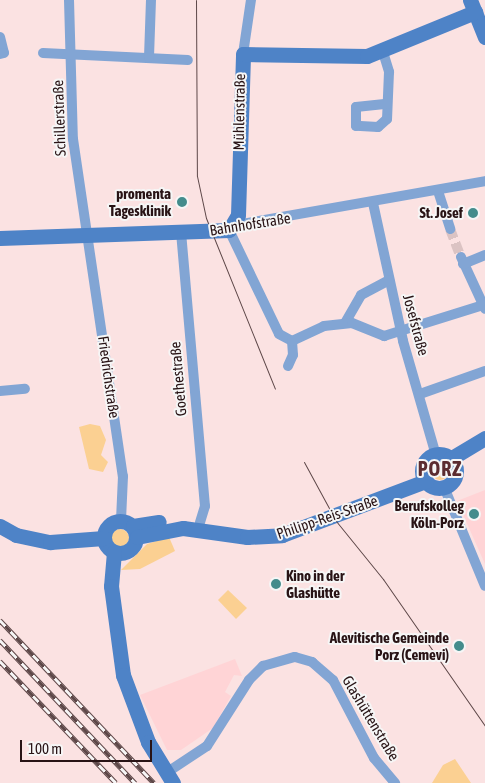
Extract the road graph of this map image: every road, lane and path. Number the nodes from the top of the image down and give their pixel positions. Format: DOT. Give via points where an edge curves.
graph roads {
  1 [pos="69,0"];
  2 [pos="151,0"];
  3 [pos="251,0"];
  4 [pos="477,7"];
  5 [pos="0,37"];
  6 [pos="485,37"];
  7 [pos="383,52"];
  8 [pos="2,53"];
  9 [pos="43,53"];
  10 [pos="74,54"];
  11 [pos="243,54"];
  12 [pos="149,57"];
  13 [pos="188,60"];
  14 [pos="387,104"];
  15 [pos="485,181"];
  16 [pos="438,191"];
  17 [pos="373,203"];
  18 [pos="232,228"];
  19 [pos="450,229"];
  20 [pos="181,232"];
  21 [pos="87,234"];
  22 [pos="0,238"];
  23 [pos="485,255"];
  24 [pos="389,280"];
  25 [pos="484,308"];
  26 [pos="345,323"];
  27 [pos="400,332"];
  28 [pos="292,341"];
  29 [pos="288,366"];
  30 [pos="485,371"];
  31 [pos="25,390"];
  32 [pos="0,391"];
  33 [pos="420,394"];
  34 [pos="485,438"];
  35 [pos="443,457"];
  36 [pos="424,478"];
  37 [pos="444,487"];
  38 [pos="200,522"];
  39 [pos="0,526"];
  40 [pos="130,528"];
  41 [pos="104,538"];
  42 [pos="114,552"];
  43 [pos="485,586"];
  44 [pos="170,778"];
  45 [pos="395,783"];
  1 -- 10 [label="street, Schillerstraße"];
  2 -- 12 [label="street"];
  3 -- 11 [label="street, Mühlenstraße"];
  4 -- 6 [label="street"];
  4 -- 7 [label="street"];
  5 -- 8 [label="street"];
  7 -- 11 [label="street" via="347,57 256,50"];
  7 -- 14 [label="street" via="389,72"];
  9 -- 10 [label="street"];
  10 -- 12 [label="street"];
  10 -- 21 [label="street, Schillerstraße" via="73,139"];
  11 -- 18 [label="street, Mühlenstraße"];
  12 -- 13 [label="street"];
  15 -- 16 [label="street, Bahnhofstraße"];
  16 -- 17 [label="street, Bahnhofstraße"];
  16 -- 19 [label="street"];
  17 -- 18 [label="street, Bahnhofstraße"];
  17 -- 24 [label="street, Josefstraße" via="389,265"];
  18 -- 20 [label="street, Bahnhofstraße"];
  18 -- 28 [label="street" via="279,334"];
  20 -- 21 [label="street, Bahnhofstraße"];
  20 -- 38 [label="street, Goethestraße" via="205,506"];
  21 -- 22 [label="street, Bahnhofstraße"];
  21 -- 40 [label="street, Friedrichstraße"];
  23 -- 25 [label="street" via="462,260"];
  24 -- 26 [label="street" via="361,295"];
  24 -- 27 [label="street, Josefstraße"];
  25 -- 27 [label="street"];
  26 -- 27 [label="street" via="384,336"];
  26 -- 28 [label="street" via="324,326"];
  27 -- 33 [label="street, Josefstraße"];
  28 -- 29 [label="street"];
  30 -- 33 [label="street"];
  31 -- 32 [label="street"];
  33 -- 35 [label="street, Josefstraße"];
  34 -- 35 [label="street"];
  35 -- 36 [label="street" via="425,463"];
  35 -- 37 [label="street" via="456,475"];
  36 -- 37 [label="street"];
  36 -- 38 [label="street, Philipp-Reis-Straße" via="280,527 248,530"];
  36 -- 40 [label="street, Philipp-Reis-Straße" via="282,535 247,537 183,528"];
  37 -- 43 [label="street"];
  38 -- 40 [label="street, Philipp-Reis-Straße"];
  39 -- 41 [label="street" via="16,534 50,542"];
  40 -- 41 [label="street" via="110,524"];
  40 -- 42 [label="street" via="129,550"];
  41 -- 42 [label="street"];
  42 -- 44 [label="street" via="111,594 123,675"];
  44 -- 45 [label="street, Glashüttenstraße" via="207,746 249,680 263,666 295,657 312,662 333,680 374,758"];
}
